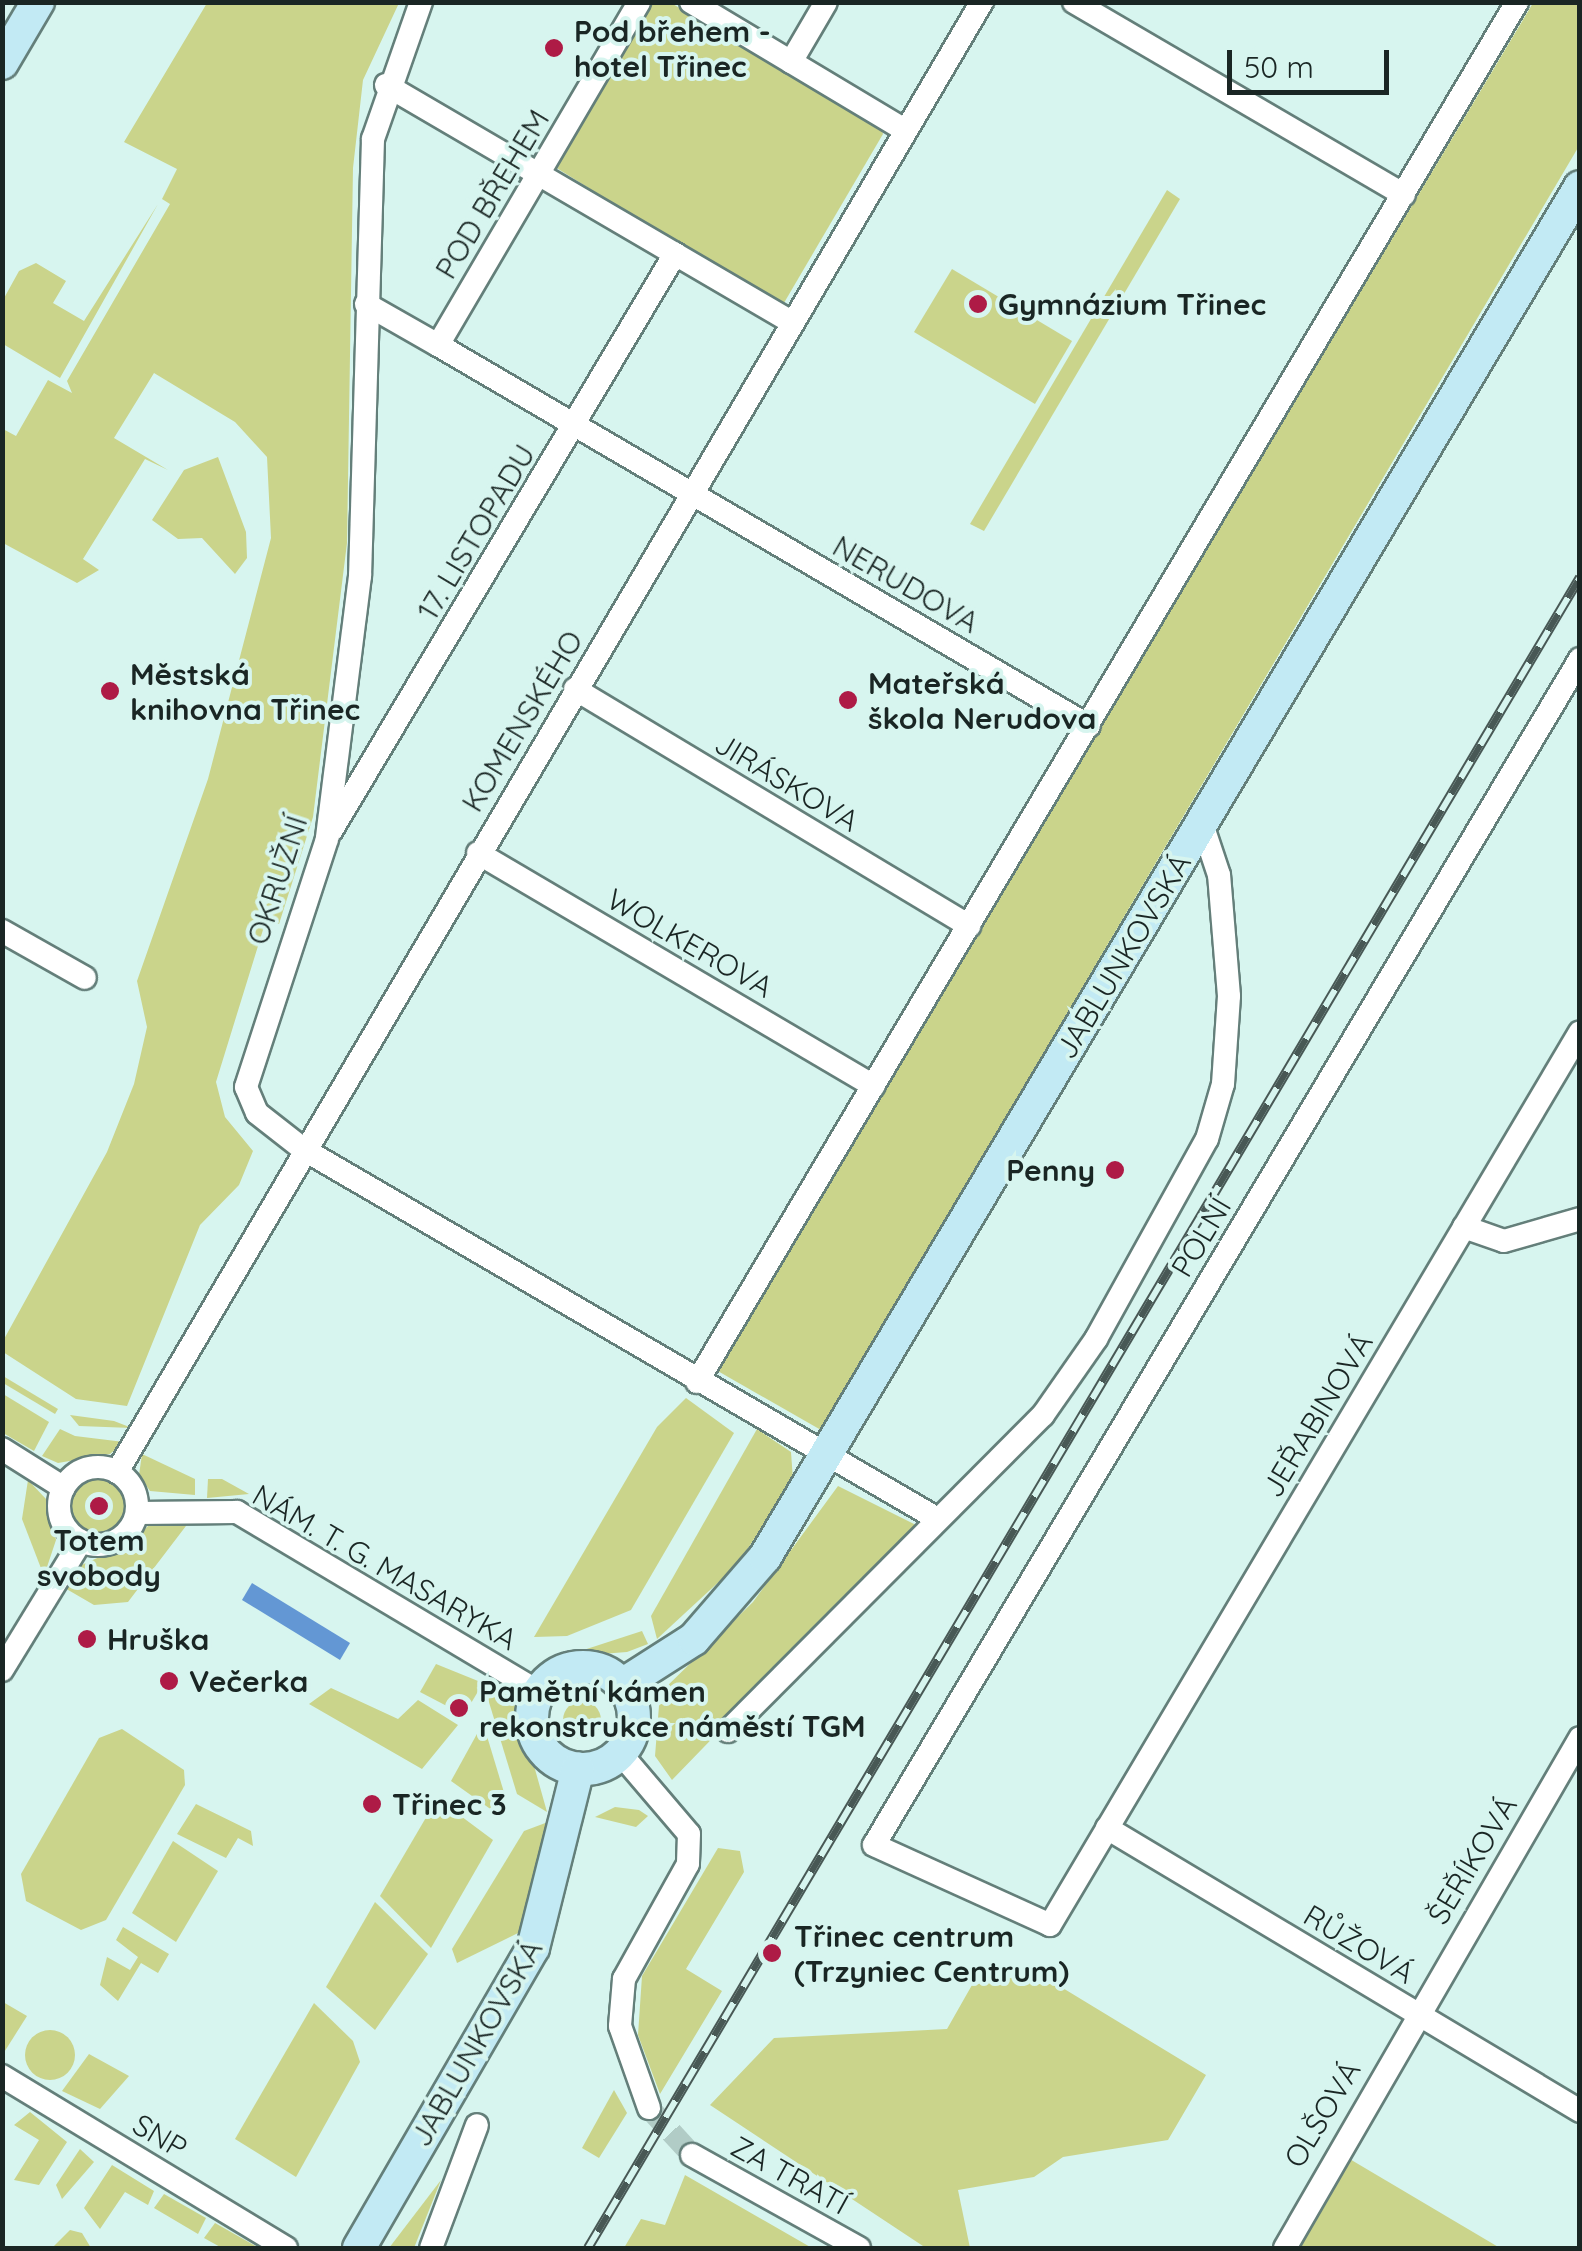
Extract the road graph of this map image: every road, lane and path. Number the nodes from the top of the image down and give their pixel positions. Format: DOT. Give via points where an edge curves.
graph roads {
  1 [pos="38,2"];
  2 [pos="421,2"];
  3 [pos="639,2"];
  4 [pos="691,2"];
  5 [pos="826,2"];
  6 [pos="982,2"];
  7 [pos="1074,2"];
  8 [pos="1517,2"];
  9 [pos="2,62"];
  10 [pos="790,62"];
  11 [pos="386,86"];
  12 [pos="905,130"];
  13 [pos="538,174"];
  14 [pos="1580,187"];
  15 [pos="1404,195"];
  16 [pos="674,254"];
  17 [pos="366,304"];
  18 [pos="793,323"];
  19 [pos="438,344"];
  20 [pos="575,425"];
  21 [pos="694,495"];
  22 [pos="1580,659"];
  23 [pos="575,688"];
  24 [pos="1089,726"];
  25 [pos="1202,824"];
  26 [pos="327,839"];
  27 [pos="478,853"];
  28 [pos="969,926"];
  29 [pos="2,931"];
  30 [pos="86,978"];
  31 [pos="1580,1032"];
  32 [pos="873,1086"];
  33 [pos="303,1149"];
  34 [pos="1580,1219"];
  35 [pos="1464,1227"];
  36 [pos="697,1382"];
  37 [pos="2,1449"];
  38 [pos="826,1458"];
  39 [pos="117,1472"];
  40 [pos="64,1488"];
  41 [pos="137,1513"];
  42 [pos="936,1518"];
  43 [pos="81,1541"];
  44 [pos="2,1670"];
  45 [pos="622,1685"];
  46 [pos="538,1692"];
  47 [pos="728,1732"];
  48 [pos="1580,1738"];
  49 [pos="620,1752"];
  50 [pos="578,1769"];
  51 [pos="1107,1828"];
  52 [pos="874,1846"];
  53 [pos="1416,2014"];
  54 [pos="2,2076"];
  55 [pos="648,2108"];
  56 [pos="1580,2111"];
  57 [pos="476,2126"];
  58 [pos="692,2155"];
  59 [pos="286,2248"];
  60 [pos="358,2248"];
  61 [pos="431,2248"];
  62 [pos="858,2248"];
  63 [pos="1286,2248"];
  1 -- 9 [label="main road"];
  2 -- 11 [label="street, OKRUŽNÍ"];
  3 -- 13 [label="street, POD BŘEHEM"];
  4 -- 10 [label="street"];
  5 -- 10 [label="street"];
  6 -- 12 [label="street, KOMENSKÉHO"];
  7 -- 15 [label="street"];
  8 -- 15 [label="street"];
  10 -- 12 [label="street"];
  11 -- 13 [label="street"];
  11 -- 17 [label="street, OKRUŽNÍ" via="373,139"];
  12 -- 18 [label="street, KOMENSKÉHO"];
  13 -- 16 [label="street"];
  13 -- 19 [label="street, POD BŘEHEM"];
  14 -- 25 [label="main road, JABLUNKOVSKÁ"];
  15 -- 24 [label="street"];
  16 -- 18 [label="street"];
  16 -- 20 [label="street, 17. LISTOPADU"];
  17 -- 19 [label="street"];
  17 -- 26 [label="street, OKRUŽNÍ" via="360,576"];
  18 -- 21 [label="street, KOMENSKÉHO"];
  19 -- 20 [label="street, NERUDOVA"];
  20 -- 21 [label="street, NERUDOVA"];
  20 -- 26 [label="street, 17. LISTOPADU"];
  21 -- 23 [label="street, KOMENSKÉHO"];
  21 -- 24 [label="street, NERUDOVA"];
  22 -- 52 [label="street, POLNÍ"];
  23 -- 27 [label="street, KOMENSKÉHO"];
  23 -- 28 [label="street, JIRÁSKOVA"];
  24 -- 28 [label="street"];
  25 -- 38 [label="main road, JABLUNKOVSKÁ"];
  25 -- 42 [label="street" via="1219,875 1229,996 1218,1111 1174,1202 1043,1415"];
  26 -- 33 [label="street, OKRUŽNÍ" via="249,1056 246,1088 257,1113"];
  27 -- 32 [label="street, WOLKEROVA"];
  27 -- 33 [label="street, KOMENSKÉHO"];
  28 -- 32 [label="street"];
  29 -- 30 [label="street"];
  31 -- 35 [label="street, JEŘABINOVÁ"];
  32 -- 36 [label="street"];
  33 -- 36 [label="street, OKRUŽNÍ"];
  33 -- 39 [label="street, KOMENSKÉHO"];
  34 -- 35 [label="street" via="1504,1240"];
  35 -- 51 [label="street, JEŘABINOVÁ"];
  36 -- 38 [label="street, OKRUŽNÍ"];
  37 -- 40 [label="street"];
  38 -- 42 [label="street, OKRUŽNÍ"];
  38 -- 45 [label="main road, JABLUNKOVSKÁ" via="726,1609"];
  39 -- 40 [label="street" via="93,1468"];
  39 -- 41 [label="street" via="134,1490"];
  40 -- 43 [label="street" via="60,1512"];
  41 -- 43 [label="street" via="116,1541"];
  41 -- 46 [label="street, NÁM. T. G. MASARYKA" via="237,1512"];
  42 -- 47 [label="street"];
  43 -- 44 [label="street"];
  45 -- 46 [label="main road" via="578,1667"];
  45 -- 49 [label="main road" via="633,1726"];
  46 -- 50 [label="main road" via="537,1741"];
  48 -- 53 [label="street, ŠEŘÍKOVÁ"];
  49 -- 50 [label="main road"];
  49 -- 55 [label="street" via="690,1834 688,1864 624,1980 620,2026"];
  50 -- 60 [label="main road, JABLUNKOVSKÁ" via="533,1948"];
  51 -- 52 [label="street, JEŘABINOVÁ" via="1050,1926"];
  51 -- 53 [label="street, RŮŽOVÁ"];
  53 -- 56 [label="street, RŮŽOVÁ"];
  53 -- 63 [label="street, OLŠOVÁ"];
  54 -- 59 [label="street, SNP"];
  57 -- 61 [label="street"];
  58 -- 62 [label="street, ZA TRATÍ"];
}
